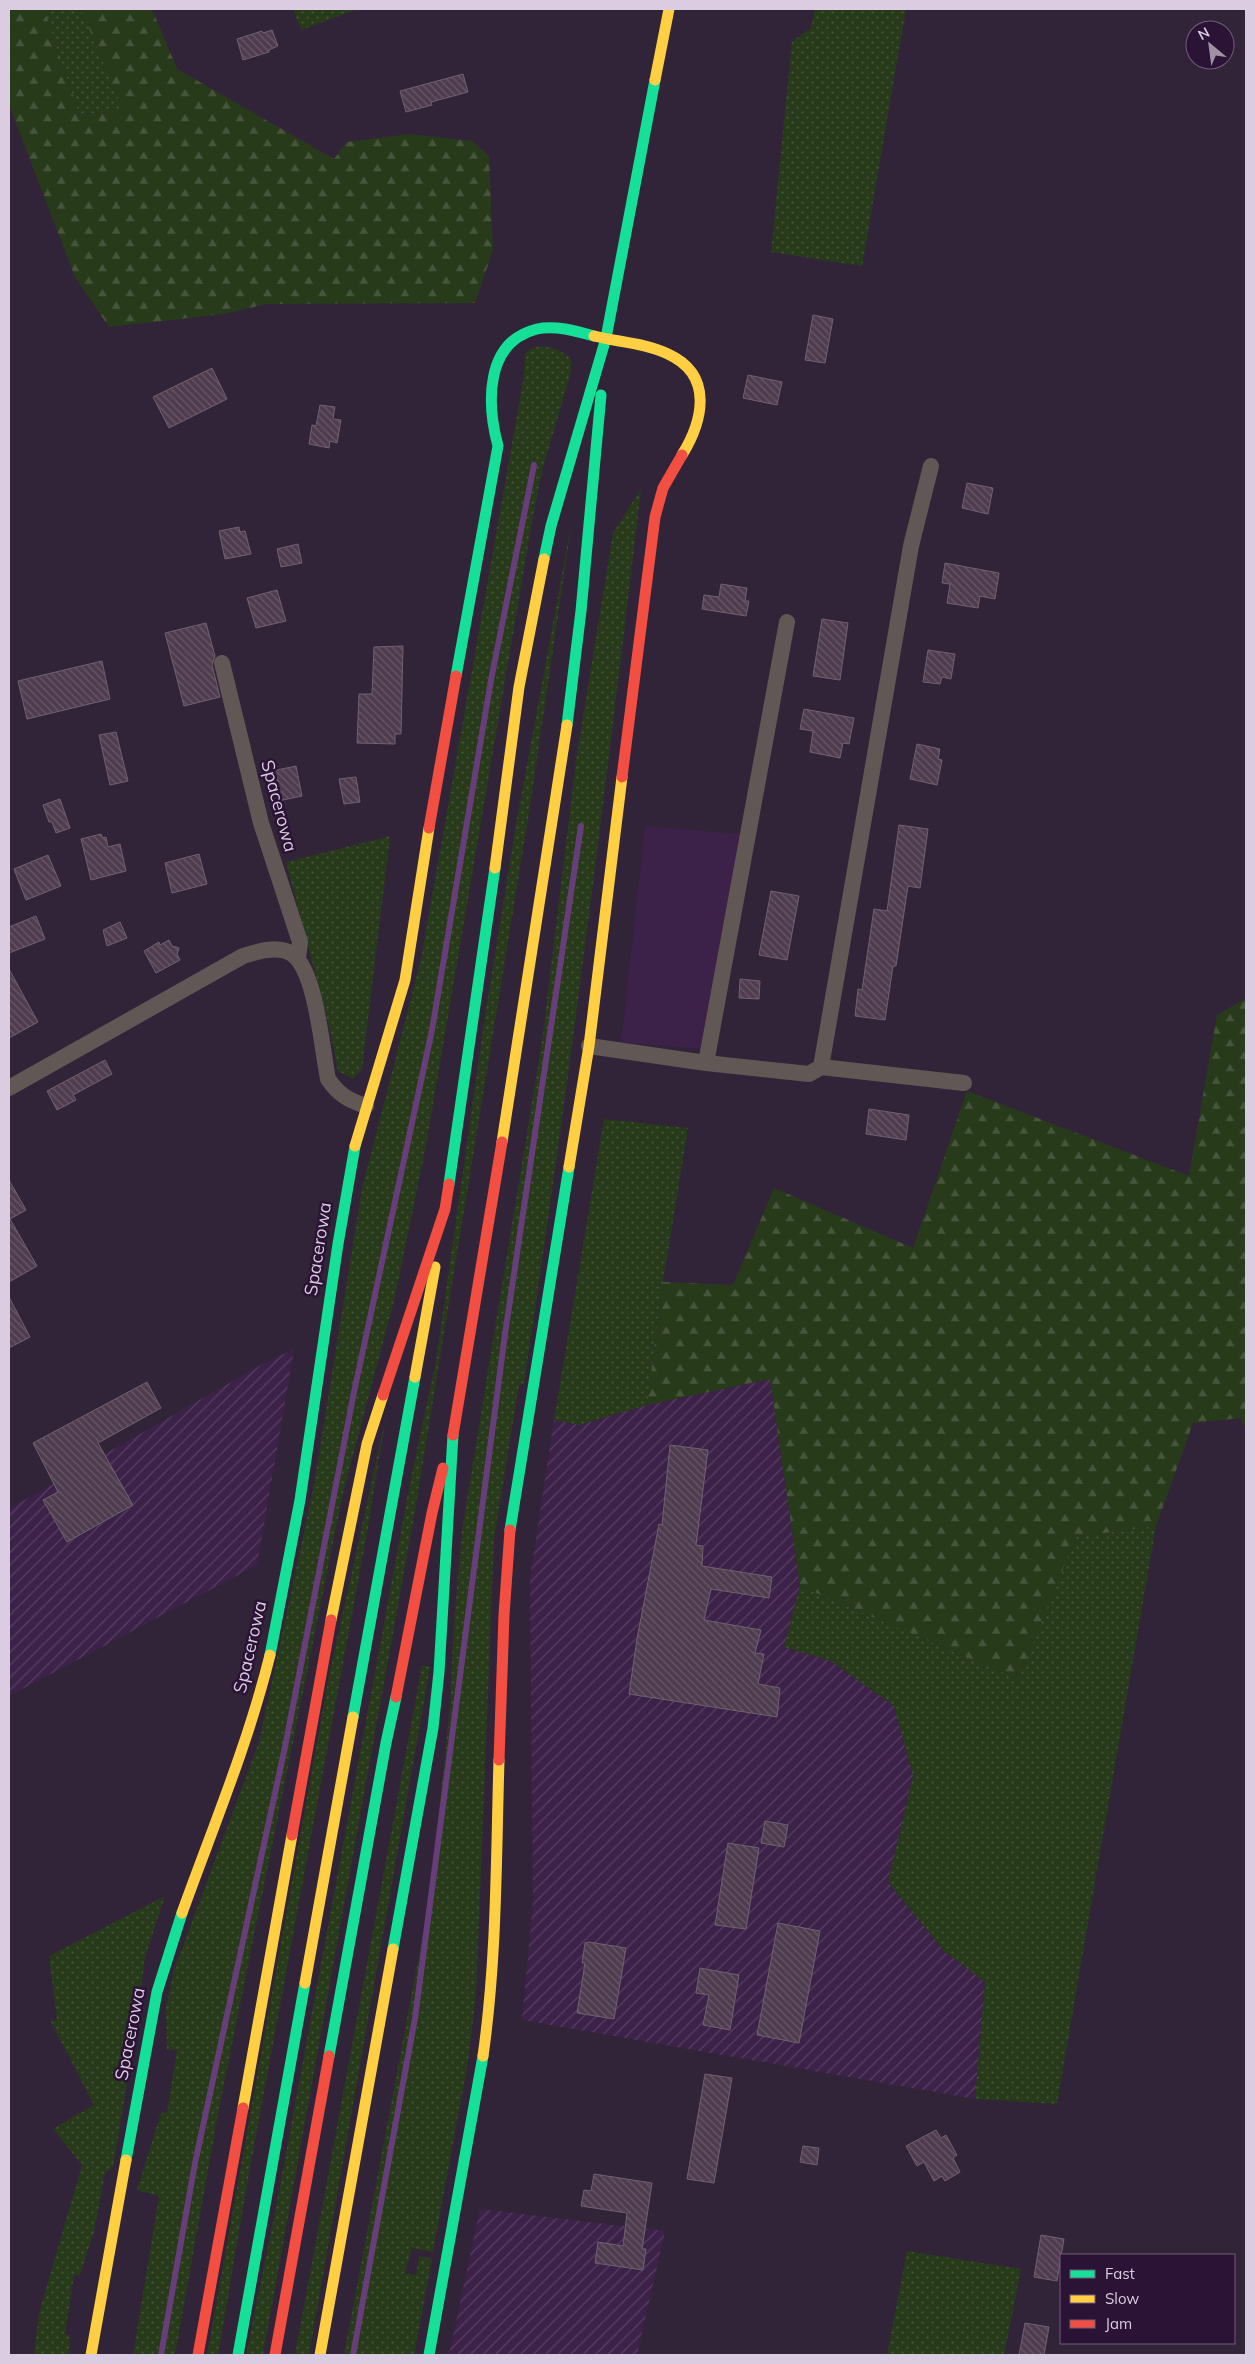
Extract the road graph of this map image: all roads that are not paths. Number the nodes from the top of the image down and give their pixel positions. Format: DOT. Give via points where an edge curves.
graph roads {
  1 [pos="668,9"];
  2 [pos="606,338"];
  3 [pos="931,466"];
  4 [pos="787,622"];
  5 [pos="222,663"];
  6 [pos="298,958"];
  7 [pos="589,1046"];
  8 [pos="706,1063"];
  9 [pos="821,1067"];
  10 [pos="964,1083"];
  11 [pos="9,1088"];
  12 [pos="366,1106"];
  13 [pos="445,1209"];
  14 [pos="453,1430"];
  15 [pos="91,2355"];
  16 [pos="198,2355"];
  17 [pos="238,2355"];
  18 [pos="275,2355"];
  19 [pos="320,2355"];
  20 [pos="429,2355"];
  1 -- 2 [label="main road"];
  2 -- 7 [label="main road" via="678,358 696,380 701,409 698,426 662,489 652,538"];
  2 -- 12 [label="main road" via="547,328 528,331 508,345 493,374 492,407 498,446 406,976"];
  2 -- 13 [label="main road" via="551,526 520,687 482,972"];
  2 -- 14 [label="main road" via="583,592 562,756"];
  3 -- 9 [label="street" via="911,546"];
  4 -- 8 [label="street"];
  5 -- 6 [label="street, Spacerowa" via="261,823 300,942"];
  6 -- 11 [label="street" via="282,950 261,950 243,956"];
  6 -- 12 [label="street, Spacerowa" via="312,990 328,1079 345,1098"];
  7 -- 8 [label="street"];
  7 -- 20 [label="main road" via="511,1521 504,1615 489,2012"];
  8 -- 9 [label="street" via="809,1074"];
  9 -- 10 [label="street"];
  12 -- 15 [label="main road, Spacerowa" via="349,1176 301,1494 261,1692 238,1767 171,1941 157,1992"];
  13 -- 16 [label="main road" via="367,1444 320,1671"];
  13 -- 17 [label="main road"];
  14 -- 18 [label="main road" via="432,1513 408,1646 386,1743"];
  14 -- 19 [label="main road" via="433,1728"];
}
